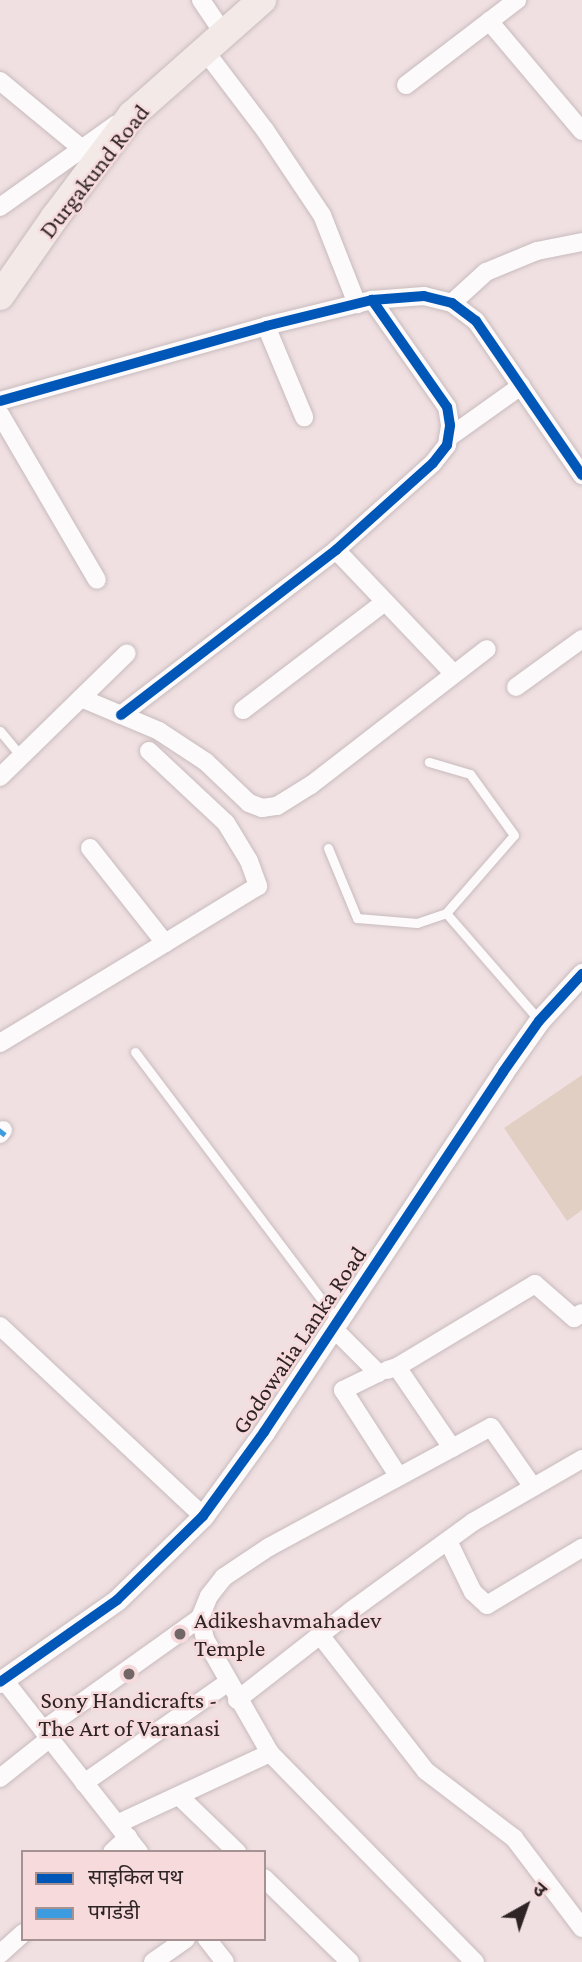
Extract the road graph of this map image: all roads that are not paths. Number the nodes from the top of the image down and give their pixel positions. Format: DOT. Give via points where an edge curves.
graph roads {
  1 [pos="201,0"];
  2 [pos="262,0"];
  3 [pos="517,0"];
  4 [pos="489,21"];
  5 [pos="214,42"];
  6 [pos="0,81"];
  7 [pos="406,85"];
  8 [pos="132,115"];
  9 [pos="582,131"];
  10 [pos="81,148"];
  11 [pos="0,207"];
  12 [pos="582,242"];
  13 [pos="0,296"];
  14 [pos="364,302"];
  15 [pos="452,303"];
  16 [pos="266,326"];
  17 [pos="522,386"];
  18 [pos="0,401"];
  19 [pos="0,414"];
  20 [pos="304,417"];
  21 [pos="447,438"];
  22 [pos="582,475"];
  23 [pos="336,550"];
  24 [pos="97,580"];
  25 [pos="386,602"];
  26 [pos="582,639"];
  27 [pos="487,649"];
  28 [pos="127,653"];
  29 [pos="453,673"];
  30 [pos="516,687"];
  31 [pos="81,698"];
  32 [pos="243,710"];
  33 [pos="121,715"];
  34 [pos="0,731"];
  35 [pos="149,751"];
  36 [pos="21,757"];
  37 [pos="429,762"];
  38 [pos="0,777"];
  39 [pos="90,848"];
  40 [pos="328,848"];
  41 [pos="446,913"];
  42 [pos="165,943"];
  43 [pos="582,974"];
  44 [pos="539,1021"];
  45 [pos="0,1043"];
  46 [pos="135,1052"];
  47 [pos="582,1312"];
  48 [pos="335,1324"];
  49 [pos="0,1326"];
  50 [pos="397,1367"];
  51 [pos="378,1373"];
  52 [pos="452,1448"];
  53 [pos="582,1460"];
  54 [pos="399,1477"];
  55 [pos="533,1487"];
  56 [pos="203,1516"];
  57 [pos="448,1541"];
  58 [pos="582,1548"];
  59 [pos="200,1618"];
  60 [pos="320,1635"];
  61 [pos="2,1681"];
  62 [pos="228,1682"];
  63 [pos="237,1700"];
  64 [pos="46,1735"];
  65 [pos="270,1753"];
  66 [pos="0,1778"];
  67 [pos="84,1783"];
  68 [pos="179,1796"];
  69 [pos="122,1830"];
  70 [pos="113,1850"];
  71 [pos="137,1850"];
  72 [pos="235,1850"];
  73 [pos="266,1880"];
  74 [pos="582,1928"];
  75 [pos="21,1935"];
  76 [pos="183,1941"];
  77 [pos="209,1941"];
  78 [pos="0,1954"];
  79 [pos="153,1962"];
  80 [pos="225,1962"];
  81 [pos="349,1962"];
  82 [pos="475,1962"];
  1 -- 5 [label="street"];
  2 -- 5 [label="main road, Durgakund Road"];
  3 -- 4 [label="street"];
  4 -- 7 [label="street"];
  4 -- 9 [label="street"];
  5 -- 8 [label="main road, Durgakund Road"];
  5 -- 14 [label="street" via="322,215"];
  6 -- 10 [label="street"];
  8 -- 10 [label="street"];
  8 -- 13 [label="main road, Durgakund Road"];
  10 -- 11 [label="street"];
  12 -- 15 [label="street" via="537,251 486,272"];
  14 -- 15 [label="street" via="424,296"];
  14 -- 16 [label="street"];
  14 -- 21 [label="street" via="447,407"];
  15 -- 17 [label="street" via="476,321"];
  16 -- 18 [label="street"];
  16 -- 20 [label="street"];
  17 -- 21 [label="street"];
  17 -- 22 [label="street"];
  19 -- 24 [label="street"];
  21 -- 23 [label="street" via="433,463"];
  23 -- 25 [label="street"];
  23 -- 33 [label="street"];
  25 -- 29 [label="street"];
  25 -- 32 [label="street"];
  26 -- 30 [label="street"];
  27 -- 29 [label="street"];
  28 -- 31 [label="street"];
  29 -- 33 [label="street" via="311,785 277,806 262,808 249,803 184,746"];
  31 -- 33 [label="street"];
  31 -- 36 [label="street"];
  34 -- 36 [label="lane"];
  35 -- 42 [label="street" via="226,823 258,886"];
  36 -- 38 [label="street"];
  37 -- 41 [label="lane" via="470,774 514,835"];
  39 -- 42 [label="street"];
  40 -- 41 [label="lane" via="357,918 418,923"];
  41 -- 44 [label="lane"];
  42 -- 45 [label="street"];
  43 -- 44 [label="street, Godowalia Lanka Road"];
  44 -- 48 [label="street, Godowalia Lanka Road"];
  46 -- 48 [label="lane"];
  47 -- 50 [label="street" via="574,1318 535,1284"];
  48 -- 51 [label="street"];
  48 -- 56 [label="street, Godowalia Lanka Road"];
  49 -- 56 [label="street"];
  50 -- 51 [label="street"];
  50 -- 52 [label="street"];
  51 -- 54 [label="street" via="343,1390"];
  52 -- 54 [label="street"];
  52 -- 55 [label="street" via="491,1427"];
  53 -- 55 [label="street"];
  54 -- 59 [label="street" via="269,1547 224,1577"];
  55 -- 57 [label="street"];
  56 -- 61 [label="street, Godowalia Lanka Road" via="117,1600"];
  57 -- 58 [label="street" via="473,1592 487,1605"];
  57 -- 60 [label="street"];
  59 -- 62 [label="street" via="205,1639"];
  59 -- 64 [label="street"];
  60 -- 63 [label="street"];
  60 -- 74 [label="street" via="426,1771 514,1838"];
  61 -- 64 [label="street"];
  62 -- 63 [label="street"];
  62 -- 67 [label="street"];
  63 -- 65 [label="street"];
  64 -- 66 [label="street"];
  64 -- 67 [label="street"];
  65 -- 68 [label="street"];
  65 -- 82 [label="street"];
  67 -- 69 [label="street"];
  68 -- 69 [label="street"];
  68 -- 72 [label="street"];
  69 -- 70 [label="street"];
  69 -- 71 [label="street"];
  73 -- 81 [label="street"];
  75 -- 78 [label="street"];
  76 -- 79 [label="street"];
  77 -- 80 [label="street"];
}
